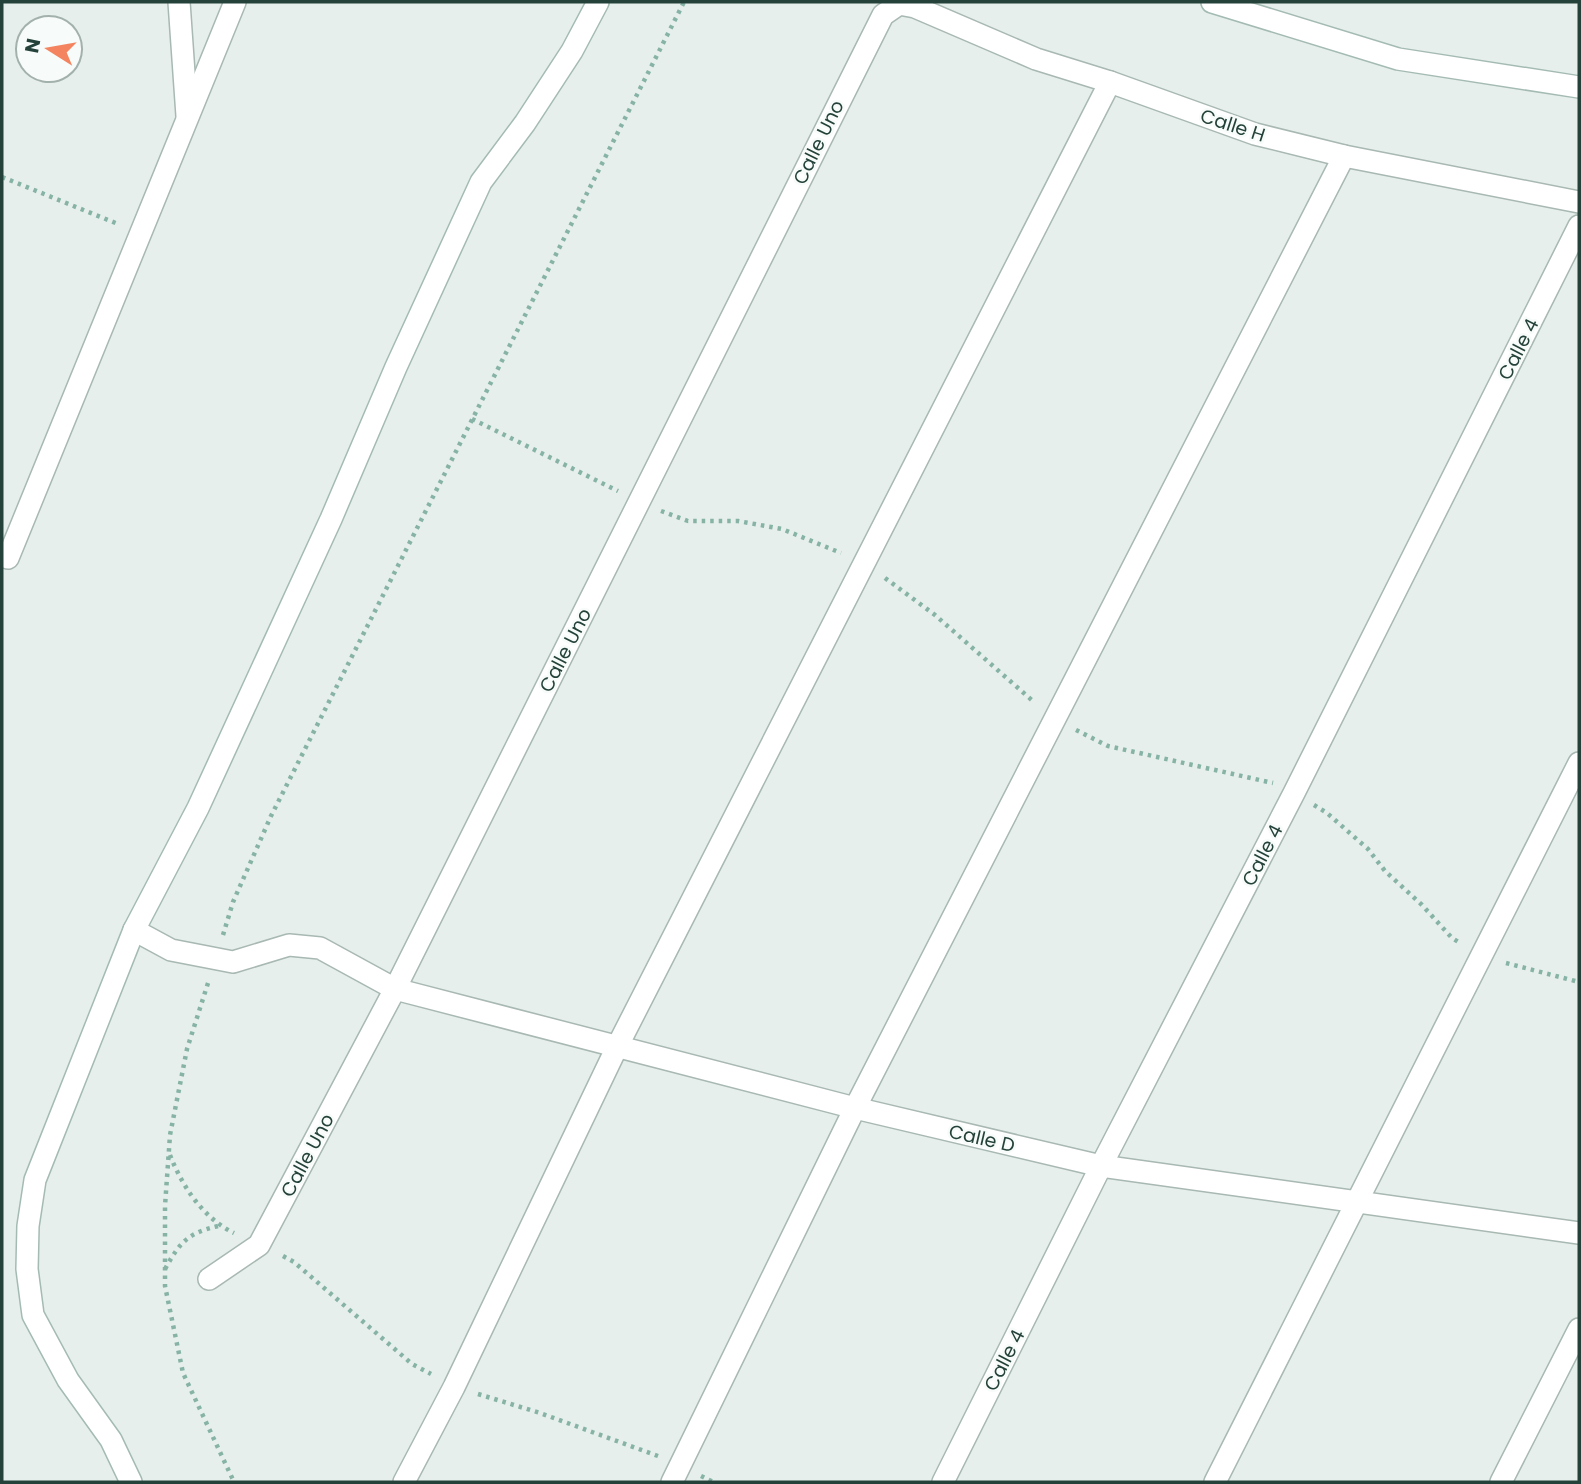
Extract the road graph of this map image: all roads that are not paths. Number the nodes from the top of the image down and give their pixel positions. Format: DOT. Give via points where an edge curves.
graph roads {
  1 [pos="179,2"];
  2 [pos="235,2"];
  3 [pos="598,2"];
  4 [pos="1212,2"];
  5 [pos="900,5"];
  6 [pos="1110,82"];
  7 [pos="1579,87"];
  8 [pos="187,121"];
  9 [pos="1344,156"];
  10 [pos="1579,202"];
  11 [pos="1579,226"];
  12 [pos="2,555"];
  13 [pos="1579,762"];
  14 [pos="134,930"];
  15 [pos="395,989"];
  16 [pos="617,1047"];
  17 [pos="855,1108"];
  18 [pos="1101,1166"];
  19 [pos="1358,1200"];
  20 [pos="1579,1233"];
  21 [pos="209,1279"];
  22 [pos="1579,1329"];
  23 [pos="677,1474"];
  24 [pos="131,1482"];
  25 [pos="404,1482"];
  26 [pos="943,1482"];
  27 [pos="1215,1482"];
  28 [pos="1501,1482"];
  1 -- 8 [label="street"];
  2 -- 8 [label="street"];
  3 -- 14 [label="street" via="539,103 481,182 198,808"];
  4 -- 7 [label="street" via="1398,60"];
  5 -- 6 [label="street, Calle H" via="915,7 1036,59"];
  5 -- 15 [label="street, Calle Uno" via="883,15 868,40"];
  6 -- 9 [label="street, Calle H" via="1255,134"];
  6 -- 16 [label="street"];
  8 -- 12 [label="street" via="8,558"];
  9 -- 10 [label="street, Calle H"];
  9 -- 17 [label="street"];
  11 -- 18 [label="street, Calle 4"];
  13 -- 19 [label="street"];
  14 -- 15 [label="street, Calle D" via="171,950 233,962 289,945 320,948"];
  14 -- 24 [label="street" via="35,1180 27,1269 33,1315 68,1380 111,1440"];
  15 -- 16 [label="street, Calle D"];
  15 -- 21 [label="street, Calle Uno" via="260,1245"];
  16 -- 17 [label="street, Calle D"];
  16 -- 25 [label="street"];
  17 -- 18 [label="street, Calle D"];
  17 -- 23 [label="street"];
  18 -- 19 [label="street, Calle D"];
  18 -- 26 [label="street, Calle 4"];
  19 -- 20 [label="street, Calle D"];
  19 -- 27 [label="street"];
  22 -- 28 [label="street"];
}
